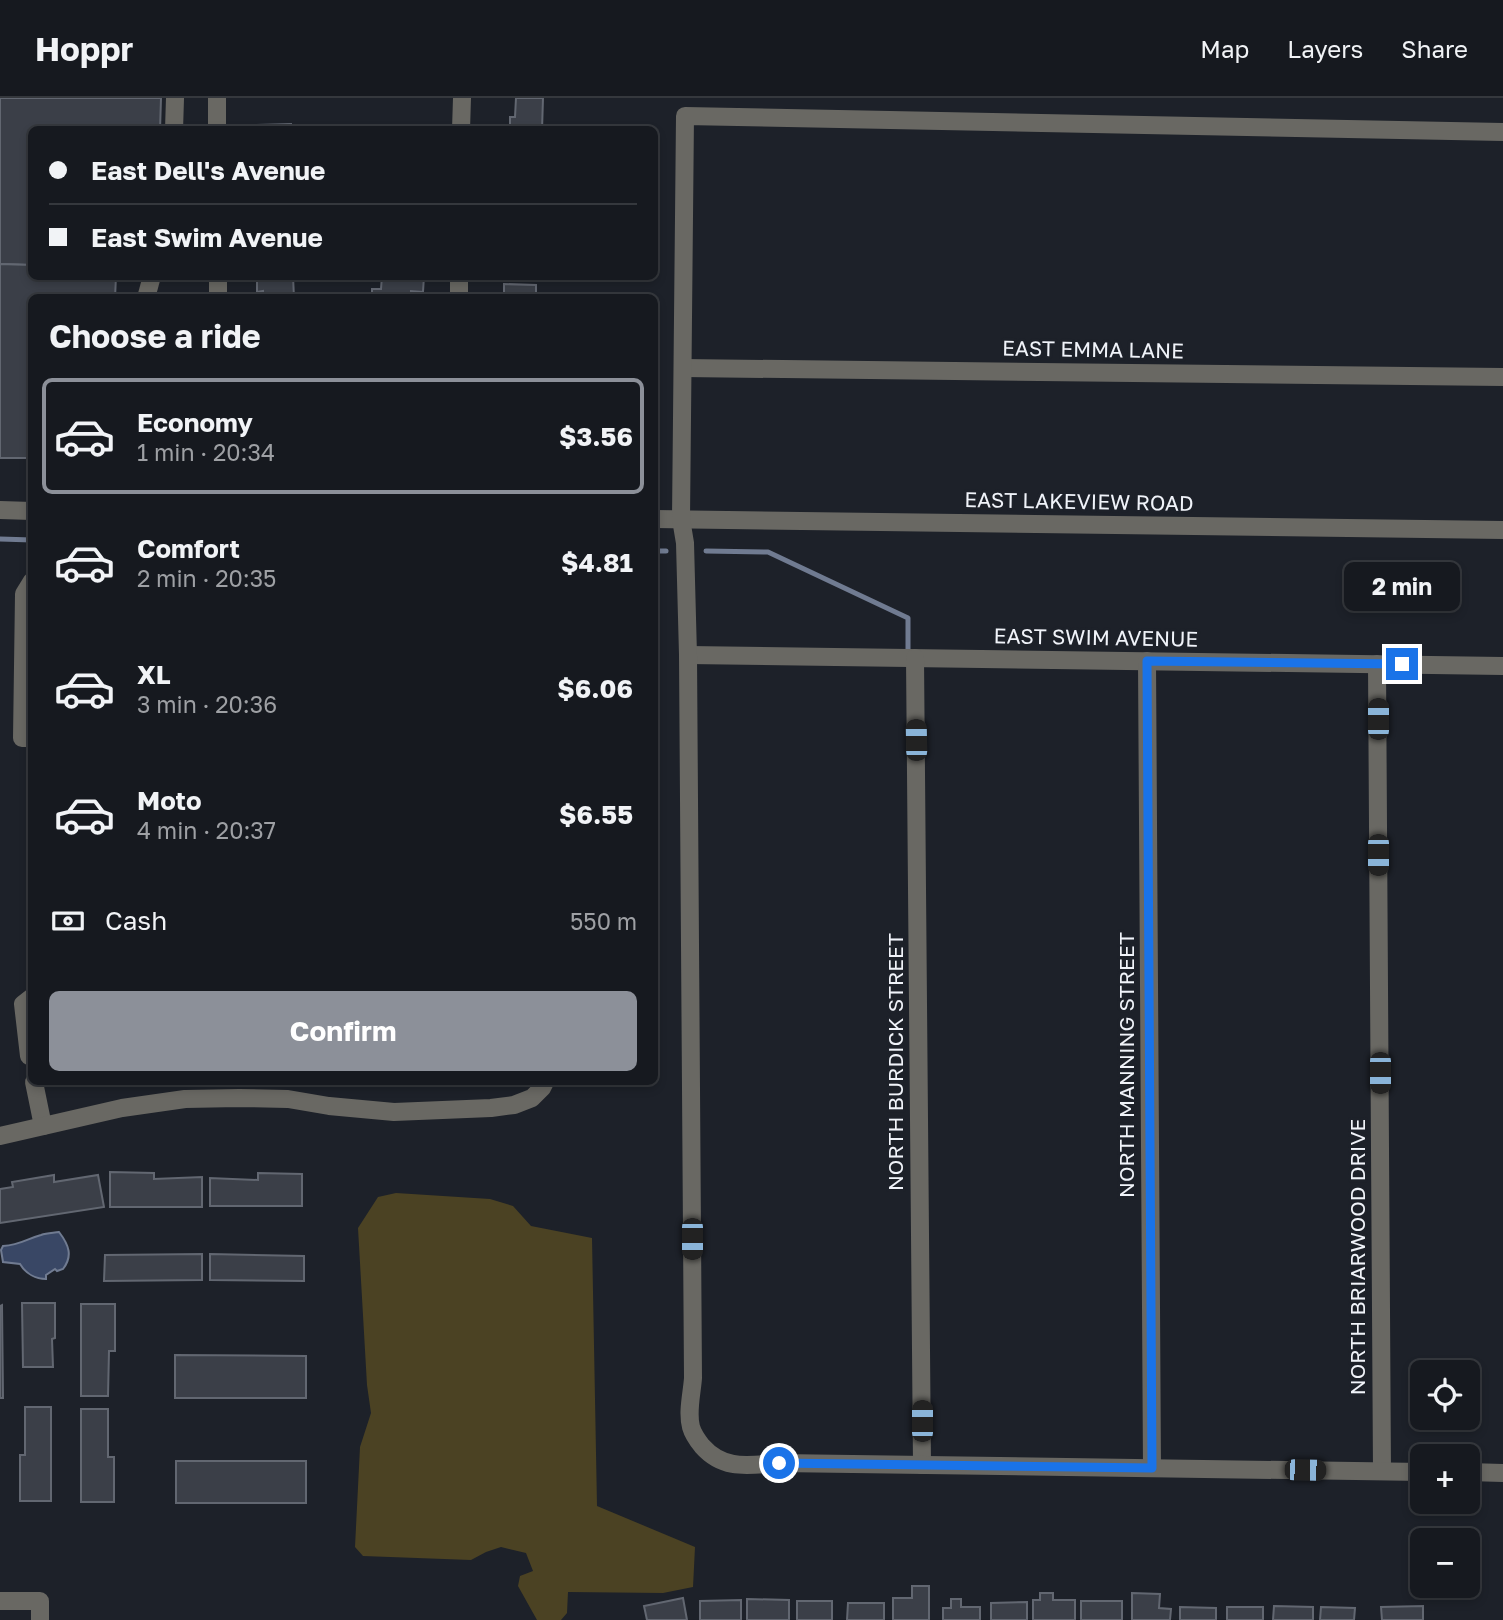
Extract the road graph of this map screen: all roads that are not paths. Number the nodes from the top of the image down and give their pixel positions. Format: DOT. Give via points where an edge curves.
graph roads {
  1 [pos="175,98"];
  2 [pos="217,98"];
  3 [pos="462,98"];
  4 [pos="174,126"];
  5 [pos="217,126"];
  6 [pos="461,126"];
  7 [pos="1503,132"];
  8 [pos="683,368"];
  9 [pos="1503,377"];
  10 [pos="0,510"];
  11 [pos="28,511"];
  12 [pos="658,519"];
  13 [pos="681,519"];
  14 [pos="1503,530"];
  15 [pos="28,588"];
  16 [pos="688,655"];
  17 [pos="915,658"];
  18 [pos="1147,661"];
  19 [pos="1377,664"];
  20 [pos="1503,666"];
  21 [pos="28,738"];
  22 [pos="28,1000"];
  23 [pos="28,1038"];
  24 [pos="35,1085"];
  25 [pos="544,1085"];
  26 [pos="239,1090"];
  27 [pos="43,1126"];
  28 [pos="0,1136"];
  29 [pos="922,1465"];
  30 [pos="1152,1468"];
  31 [pos="1382,1471"];
  32 [pos="1410,1472"];
  33 [pos="1480,1472"];
  34 [pos="1503,1473"];
  35 [pos="0,1601"];
  36 [pos="40,1620"];
  1 -- 4 [label="street"];
  2 -- 5 [label="street"];
  3 -- 6 [label="street"];
  7 -- 8 [label="street" via="685,116"];
  8 -- 9 [label="street, EAST EMMA LANE"];
  8 -- 13 [label="street"];
  10 -- 11 [label="street"];
  12 -- 13 [label="street, EAST LAKEVIEW ROAD"];
  13 -- 14 [label="street, EAST LAKEVIEW ROAD"];
  13 -- 16 [label="street"];
  15 -- 21 [label="street" via="24,594 22,738"];
  16 -- 17 [label="street, EAST SWIM AVENUE"];
  16 -- 29 [label="street" via="691,1427 712,1456 734,1465"];
  17 -- 18 [label="street, EAST SWIM AVENUE"];
  17 -- 29 [label="street, NORTH BURDICK STREET"];
  18 -- 19 [label="street, EAST SWIM AVENUE"];
  18 -- 30 [label="street, NORTH MANNING STREET"];
  19 -- 20 [label="street, EAST SWIM AVENUE"];
  19 -- 31 [label="street, NORTH BRIARWOOD DRIVE"];
  22 -- 23 [label="street" via="23,1004"];
  24 -- 27 [label="street"];
  25 -- 26 [label="street" via="531,1098 514,1105 394,1112"];
  26 -- 27 [label="street"];
  27 -- 28 [label="street"];
  29 -- 30 [label="street"];
  30 -- 31 [label="street"];
  31 -- 32 [label="street"];
  33 -- 34 [label="street"];
  35 -- 36 [label="street" via="40,1601"];
}
